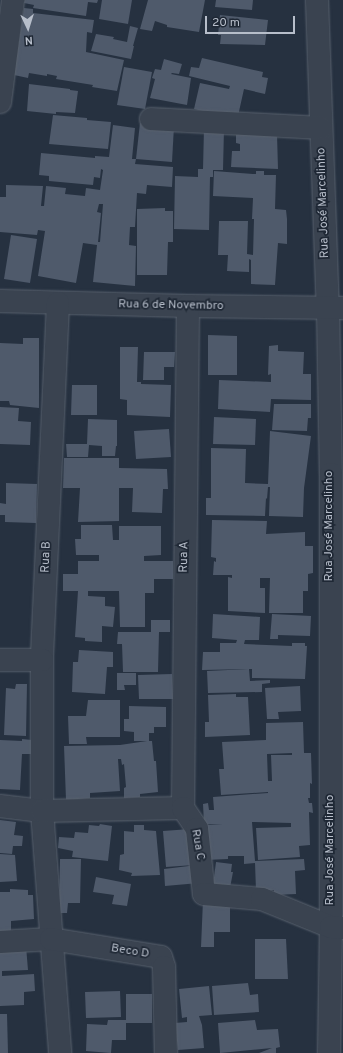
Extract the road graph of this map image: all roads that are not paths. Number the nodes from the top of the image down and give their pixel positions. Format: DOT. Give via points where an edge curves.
graph roads {
  1 [pos="13,0"];
  2 [pos="317,0"];
  3 [pos="0,96"];
  4 [pos="151,119"];
  5 [pos="322,128"];
  6 [pos="0,302"];
  7 [pos="58,303"];
  8 [pos="188,306"];
  9 [pos="335,308"];
  10 [pos="337,474"];
  11 [pos="336,620"];
  12 [pos="0,660"];
  13 [pos="42,660"];
  14 [pos="337,770"];
  15 [pos="0,806"];
  16 [pos="183,808"];
  17 [pos="42,812"];
  18 [pos="337,927"];
  19 [pos="51,939"];
  20 [pos="0,942"];
  21 [pos="60,1053"];
  22 [pos="166,1053"];
  23 [pos="329,1053"];
  1 -- 3 [label="street"];
  2 -- 5 [label="street, Rua José Marcelinho"];
  4 -- 5 [label="street"];
  5 -- 9 [label="street, Rua José Marcelinho"];
  6 -- 7 [label="street, Rua 6 de Novembro"];
  7 -- 8 [label="street, Rua 6 de Novembro"];
  7 -- 13 [label="street, Rua B"];
  8 -- 9 [label="street, Rua 6 de Novembro"];
  8 -- 16 [label="street, Rua A"];
  9 -- 10 [label="street, Rua José Marcelinho"];
  10 -- 11 [label="street, Rua José Marcelinho"];
  11 -- 14 [label="street, Rua José Marcelinho"];
  12 -- 13 [label="street"];
  13 -- 17 [label="street, Rua B"];
  14 -- 18 [label="street, Rua José Marcelinho"];
  15 -- 17 [label="street"];
  16 -- 17 [label="street"];
  16 -- 18 [label="street, Rua C" via="197,829 204,894 262,898"];
  17 -- 19 [label="street"];
  18 -- 23 [label="street, Rua José Marcelinho"];
  19 -- 20 [label="street"];
  19 -- 21 [label="street"];
  19 -- 22 [label="street, Beco D" via="161,957 164,967"];
}
